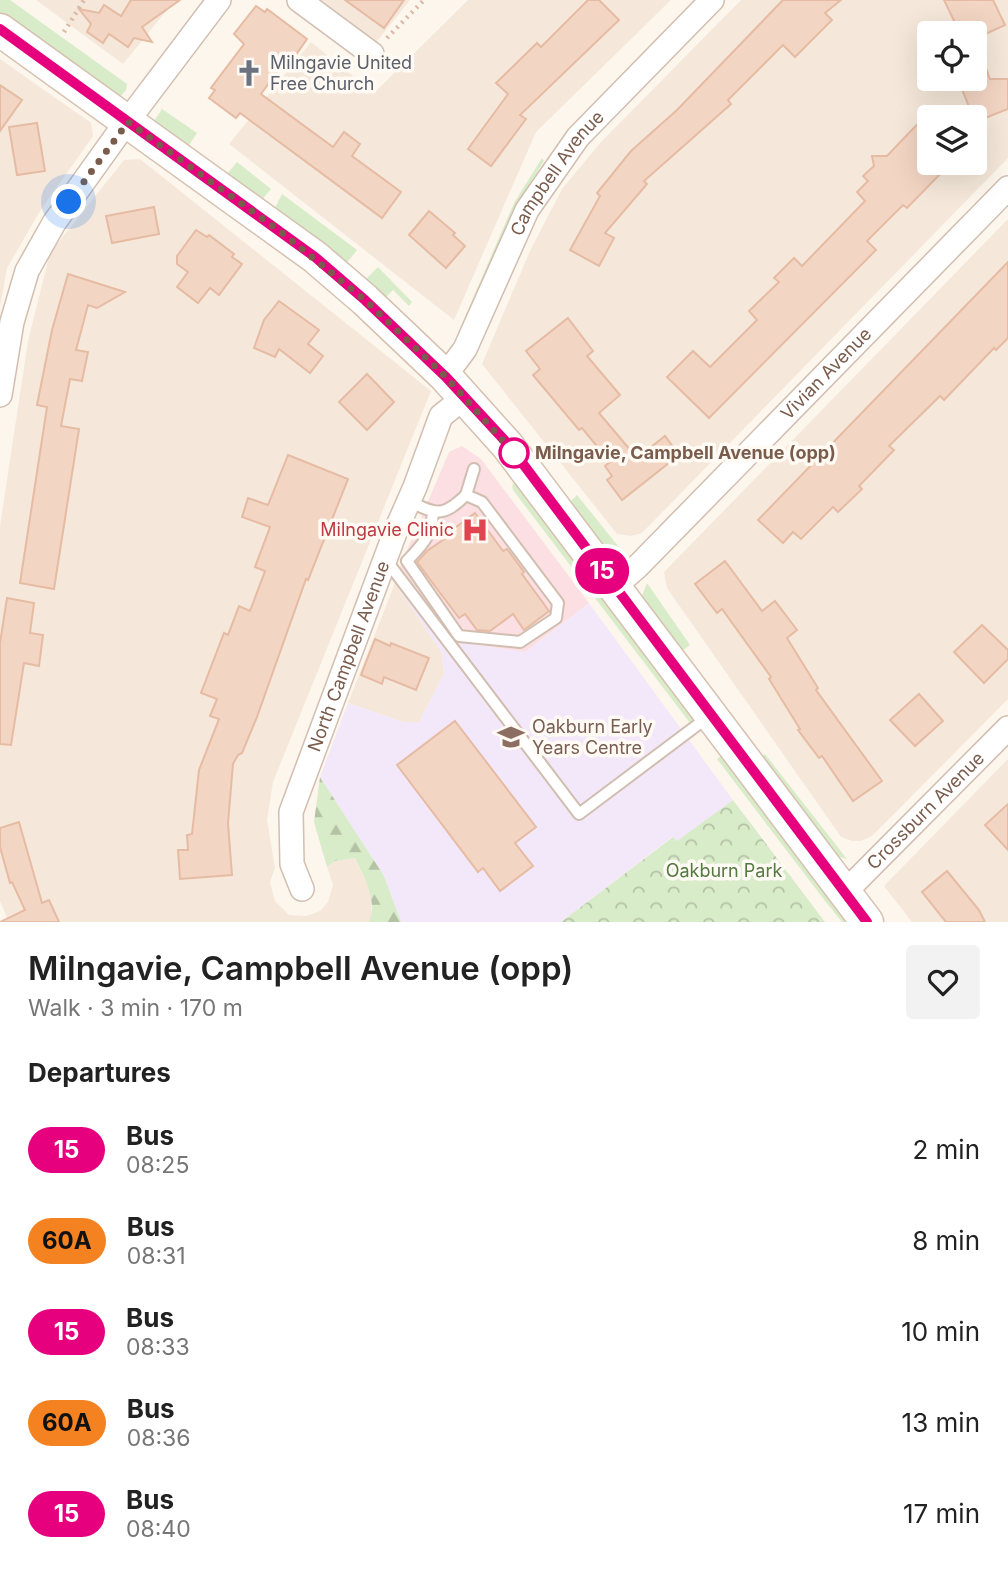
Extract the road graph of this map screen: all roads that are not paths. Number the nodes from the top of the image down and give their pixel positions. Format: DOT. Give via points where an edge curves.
graph roads {
  1 [pos="219,0"];
  2 [pos="299,0"];
  3 [pos="712,0"];
  4 [pos="0,30"];
  5 [pos="372,54"];
  6 [pos="128,122"];
  7 [pos="1008,188"];
  8 [pos="455,386"];
  9 [pos="0,395"];
  10 [pos="474,469"];
  11 [pos="467,495"];
  12 [pos="410,501"];
  13 [pos="433,513"];
  14 [pos="385,560"];
  15 [pos="614,587"];
  16 [pos="710,715"];
  17 [pos="1008,729"];
  18 [pos="302,889"];
  19 [pos="844,892"];
  20 [pos="867,922"];
  1 -- 6 [label="street"];
  2 -- 5 [label="street"];
  3 -- 8 [label="street, Campbell Avenue" via="578,137 527,210 465,349"];
  4 -- 6 [label="main road"];
  6 -- 8 [label="main road" via="315,257"];
  6 -- 9 [label="street" via="54,222 27,271 12,322"];
  7 -- 15 [label="street, Vivian Avenue"];
  8 -- 12 [label="street, North Campbell Avenue"];
  8 -- 15 [label="main road" via="508,444"];
  10 -- 11 [label="lane"];
  11 -- 13 [label="lane" via="451,510"];
  11 -- 13 [label="lane" via="482,502 558,603 556,618 520,642 459,636 407,561 432,530"];
  12 -- 13 [label="lane"];
  12 -- 14 [label="street, North Campbell Avenue"];
  14 -- 16 [label="lane" via="579,814"];
  14 -- 18 [label="street, North Campbell Avenue" via="291,813 292,864"];
  15 -- 16 [label="main road"];
  16 -- 19 [label="main road"];
  17 -- 19 [label="street, Crossburn Avenue"];
  19 -- 20 [label="main road"];
}
